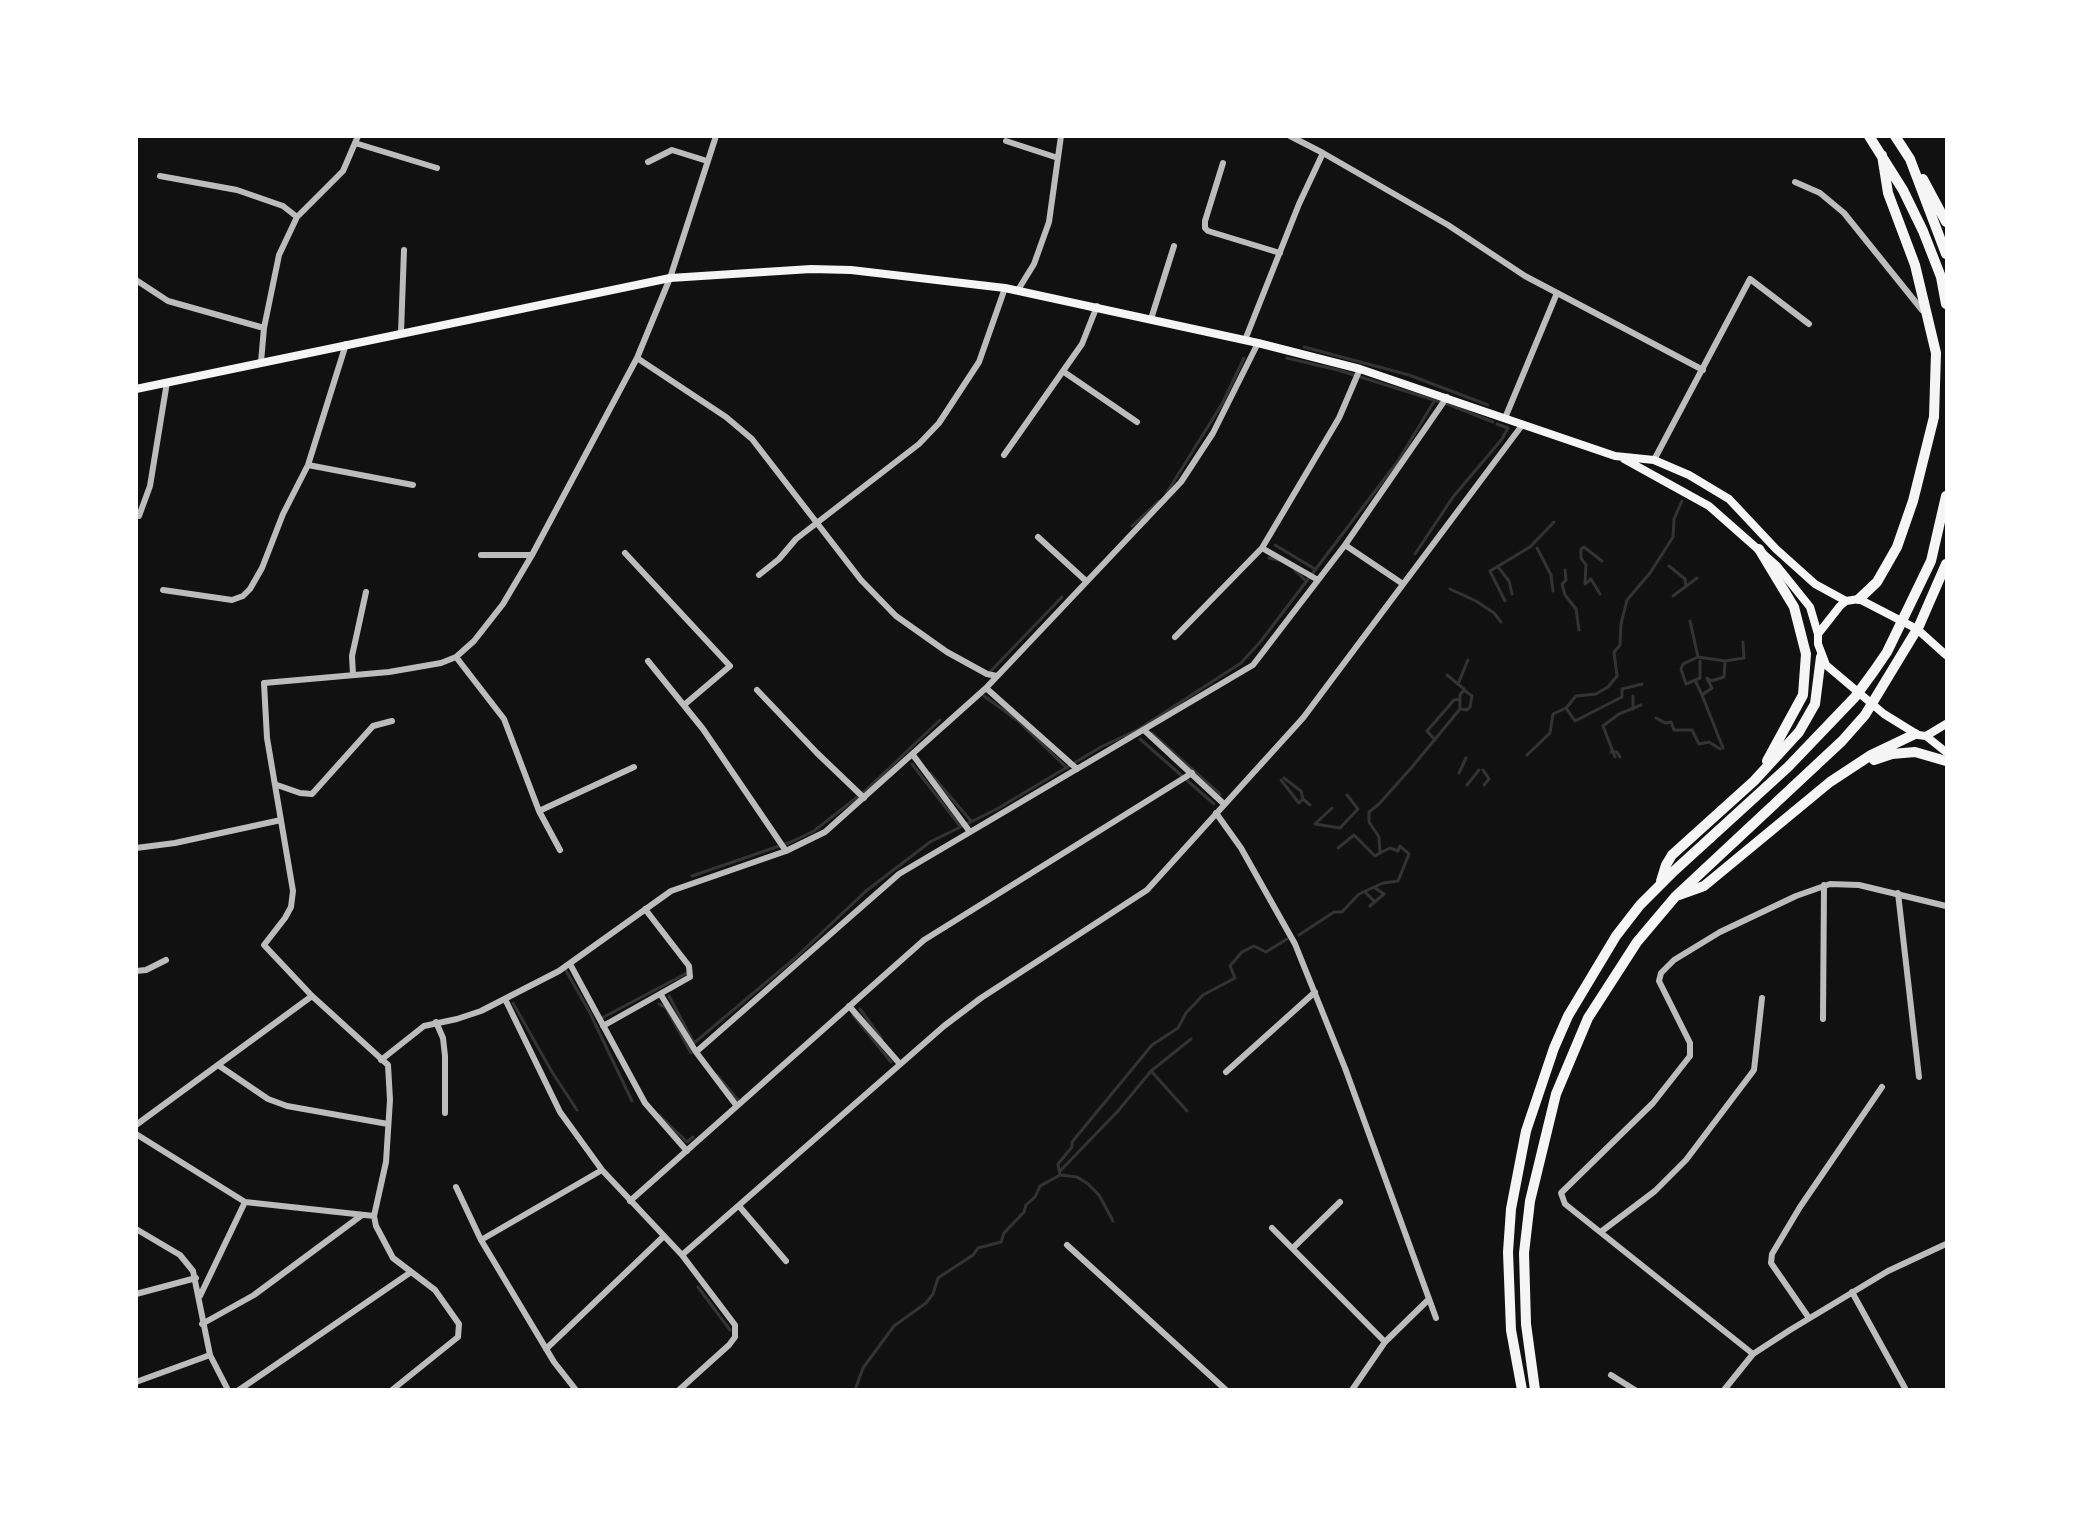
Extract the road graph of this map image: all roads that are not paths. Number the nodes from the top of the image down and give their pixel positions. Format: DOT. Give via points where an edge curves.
graph roads {
  1 [pos="716,136"];
  2 [pos="1061,136"];
  3 [pos="1290,136"];
  4 [pos="1869,136"];
  5 [pos="1895,136"];
  6 [pos="357,140"];
  7 [pos="1006,141"];
  8 [pos="1323,153"];
  9 [pos="1882,154"];
  10 [pos="1058,158"];
  11 [pos="1910,159"];
  12 [pos="707,161"];
  13 [pos="648,162"];
  14 [pos="1223,163"];
  15 [pos="437,168"];
  16 [pos="160,176"];
  17 [pos="1796,182"];
  18 [pos="297,217"];
  19 [pos="1947,222"];
  20 [pos="1174,246"];
  21 [pos="404,250"];
  22 [pos="1280,253"];
  23 [pos="1947,254"];
  24 [pos="670,278"];
  25 [pos="136,279"];
  26 [pos="1005,288"];
  27 [pos="1018,290"];
  28 [pos="1557,293"];
  29 [pos="1947,304"];
  30 [pos="1097,306"];
  31 [pos="1151,319"];
  32 [pos="1809,324"];
  33 [pos="264,328"];
  34 [pos="401,333"];
  35 [pos="1245,340"];
  36 [pos="1258,343"];
  37 [pos="346,344"];
  38 [pos="637,358"];
  39 [pos="261,362"];
  40 [pos="1703,370"];
  41 [pos="1064,372"];
  42 [pos="1358,374"];
  43 [pos="1936,378"];
  44 [pos="167,382"];
  45 [pos="136,389"];
  46 [pos="1444,401"];
  47 [pos="1505,418"];
  48 [pos="1137,422"];
  49 [pos="1523,424"];
  50 [pos="1004,455"];
  51 [pos="1621,457"];
  52 [pos="1654,460"];
  53 [pos="308,465"];
  54 [pos="413,485"];
  55 [pos="1947,496"];
  56 [pos="139,516"];
  57 [pos="819,523"];
  58 [pos="1038,537"];
  59 [pos="1345,545"];
  60 [pos="1263,548"];
  61 [pos="1759,549"];
  62 [pos="625,553"];
  63 [pos="481,555"];
  64 [pos="532,555"];
  65 [pos="1947,564"];
  66 [pos="759,575"];
  67 [pos="1313,577"];
  68 [pos="1086,580"];
  69 [pos="1403,584"];
  70 [pos="163,590"];
  71 [pos="366,592"];
  72 [pos="1859,599"];
  73 [pos="1846,601"];
  74 [pos="1818,634"];
  75 [pos="1175,637"];
  76 [pos="1947,655"];
  77 [pos="456,657"];
  78 [pos="1821,657"];
  79 [pos="648,661"];
  80 [pos="353,675"];
  81 [pos="997,676"];
  82 [pos="986,688"];
  83 [pos="756,690"];
  84 [pos="684,705"];
  85 [pos="392,721"];
  86 [pos="1947,724"];
  87 [pos="1144,730"];
  88 [pos="1921,735"];
  89 [pos="1947,752"];
  90 [pos="914,755"];
  91 [pos="1947,761"];
  92 [pos="1855,766"];
  93 [pos="634,767"];
  94 [pos="1077,769"];
  95 [pos="1189,776"];
  96 [pos="1754,782"];
  97 [pos="277,785"];
  98 [pos="861,796"];
  99 [pos="1224,804"];
  100 [pos="539,811"];
  101 [pos="1216,813"];
  102 [pos="281,820"];
  103 [pos="967,827"];
  104 [pos="783,847"];
  105 [pos="136,848"];
  106 [pos="560,850"];
  107 [pos="1660,884"];
  108 [pos="1824,885"];
  109 [pos="1898,893"];
  110 [pos="1675,897"];
  111 [pos="1947,906"];
  112 [pos="645,909"];
  113 [pos="166,960"];
  114 [pos="570,964"];
  115 [pos="136,971"];
  116 [pos="1315,992"];
  117 [pos="662,995"];
  118 [pos="312,996"];
  119 [pos="1762,998"];
  120 [pos="505,999"];
  121 [pos="849,1006"];
  122 [pos="1823,1019"];
  123 [pos="436,1022"];
  124 [pos="603,1026"];
  125 [pos="696,1052"];
  126 [pos="381,1060"];
  127 [pos="900,1064"];
  128 [pos="218,1065"];
  129 [pos="1226,1072"];
  130 [pos="1919,1077"];
  131 [pos="1882,1087"];
  132 [pos="736,1105"];
  133 [pos="445,1113"];
  134 [pos="388,1124"];
  135 [pos="136,1125"];
  136 [pos="136,1134"];
  137 [pos="687,1151"];
  138 [pos="602,1170"];
  139 [pos="456,1187"];
  140 [pos="630,1201"];
  141 [pos="245,1202"];
  142 [pos="1340,1202"];
  143 [pos="739,1206"];
  144 [pos="362,1215"];
  145 [pos="374,1216"];
  146 [pos="1272,1228"];
  147 [pos="136,1229"];
  148 [pos="1602,1231"];
  149 [pos="663,1237"];
  150 [pos="480,1240"];
  151 [pos="1947,1244"];
  152 [pos="1067,1245"];
  153 [pos="1294,1247"];
  154 [pos="682,1255"];
  155 [pos="786,1261"];
  156 [pos="411,1272"];
  157 [pos="196,1278"];
  158 [pos="1852,1292"];
  159 [pos="136,1294"];
  160 [pos="200,1298"];
  161 [pos="1430,1299"];
  162 [pos="1436,1318"];
  163 [pos="1809,1318"];
  164 [pos="202,1324"];
  165 [pos="1385,1342"];
  166 [pos="546,1349"];
  167 [pos="1753,1354"];
  168 [pos="210,1355"];
  169 [pos="1611,1375"];
  170 [pos="136,1382"];
  171 [pos="228,1389"];
  172 [pos="239,1389"];
  173 [pos="392,1389"];
  174 [pos="574,1389"];
  175 [pos="679,1389"];
  176 [pos="1226,1389"];
  177 [pos="1352,1389"];
  178 [pos="1522,1389"];
  179 [pos="1535,1389"];
  180 [pos="1635,1389"];
  181 [pos="1724,1389"];
  182 [pos="1906,1389"];
  1 -- 12 [label="street"];
  2 -- 10 [label="street"];
  3 -- 8 [label="street"];
  4 -- 9 [label="highway"];
  5 -- 11 [label="highway"];
  6 -- 15 [label="street"];
  6 -- 18 [label="street" via="344,171"];
  7 -- 10 [label="street"];
  8 -- 22 [label="street"];
  8 -- 28 [label="street"];
  9 -- 29 [label="highway" via="1923,231"];
  9 -- 43 [label="highway" via="1888,193 1918,276 1936,353"];
  10 -- 27 [label="street" via="1049,222 1034,264"];
  11 -- 19 [label="highway"];
  11 -- 23 [label="highway"];
  12 -- 13 [label="street" via="672,150"];
  12 -- 24 [label="street"];
  14 -- 22 [label="street" via="1205,228"];
  16 -- 18 [label="street" via="237,189 283,206"];
  17 -- 43 [label="street" via="1820,193 1844,213 1918,303 1925,315"];
  18 -- 33 [label="street" via="279,255"];
  20 -- 31 [label="street"];
  21 -- 34 [label="street"];
  22 -- 35 [label="street"];
  24 -- 26 [label="main road" via="811,269"];
  24 -- 34 [label="main road"];
  24 -- 38 [label="street"];
  25 -- 33 [label="street" via="168,301"];
  26 -- 27 [label="main road"];
  26 -- 57 [label="street" via="979,362 939,423 919,444"];
  27 -- 30 [label="main road"];
  28 -- 40 [label="street"];
  28 -- 47 [label="street"];
  30 -- 31 [label="main road"];
  30 -- 41 [label="street" via="1082,344"];
  31 -- 35 [label="main road"];
  32 -- 40 [label="street" via="1750,279"];
  33 -- 39 [label="street"];
  34 -- 37 [label="main road"];
  35 -- 36 [label="main road"];
  36 -- 42 [label="main road"];
  36 -- 68 [label="street" via="1199,457 1181,482"];
  37 -- 39 [label="main road"];
  37 -- 53 [label="street"];
  38 -- 57 [label="street" via="737,426 767,456"];
  38 -- 64 [label="street"];
  39 -- 44 [label="main road"];
  40 -- 52 [label="street"];
  41 -- 48 [label="street"];
  41 -- 50 [label="street"];
  42 -- 46 [label="main road"];
  42 -- 60 [label="street" via="1339,418"];
  43 -- 72 [label="highway" via="1934,417 1913,501 1892,559 1877,582"];
  44 -- 45 [label="main road"];
  44 -- 56 [label="street" via="152,477"];
  46 -- 47 [label="main road"];
  46 -- 59 [label="street"];
  47 -- 49 [label="main road"];
  49 -- 51 [label="main road"];
  49 -- 69 [label="street"];
  51 -- 52 [label="main road"];
  51 -- 61 [label="main road" via="1708,506"];
  52 -- 73 [label="main road" via="1729,499 1815,584"];
  53 -- 54 [label="street"];
  53 -- 70 [label="street" via="262,568 243,596 232,600"];
  55 -- 107 [label="highway" via="1931,561 1887,652 1858,693 1788,766"];
  57 -- 66 [label="street"];
  57 -- 81 [label="street" via="861,580 905,624 947,652"];
  58 -- 68 [label="street"];
  59 -- 67 [label="street"];
  59 -- 69 [label="street"];
  60 -- 67 [label="street"];
  60 -- 75 [label="street"];
  61 -- 74 [label="main road" via="1810,607"];
  61 -- 96 [label="highway" via="1794,607 1806,654 1806,675 1794,714"];
  62 -- 84 [label="street" via="730,666"];
  63 -- 64 [label="street"];
  64 -- 77 [label="street" via="503,604"];
  65 -- 110 [label="highway" via="1917,630 1873,706 1842,741"];
  67 -- 87 [label="street" via="1253,665"];
  68 -- 81 [label="street"];
  69 -- 99 [label="street" via="1303,718"];
  71 -- 80 [label="street" via="352,656"];
  72 -- 73 [label="main road"];
  72 -- 76 [label="main road" via="1917,629"];
  73 -- 74 [label="main road"];
  74 -- 78 [label="main road"];
  77 -- 80 [label="street" via="441,663"];
  77 -- 100 [label="street" via="504,719"];
  78 -- 88 [label="main road" via="1855,692"];
  78 -- 96 [label="highway" via="1815,704 1800,732"];
  79 -- 84 [label="street"];
  80 -- 97 [label="street" via="264,683 267,738"];
  81 -- 82 [label="street"];
  82 -- 90 [label="street"];
  82 -- 94 [label="street"];
  83 -- 98 [label="street"];
  84 -- 104 [label="street"];
  85 -- 97 [label="street" via="373,726 312,794"];
  86 -- 88 [label="main road"];
  87 -- 94 [label="street"];
  87 -- 95 [label="street"];
  88 -- 89 [label="main road"];
  88 -- 92 [label="highway" via="1871,755"];
  90 -- 98 [label="street"];
  90 -- 103 [label="street"];
  91 -- 92 [label="highway" via="1915,752 1892,754"];
  92 -- 110 [label="highway" via="1830,782 1704,886"];
  93 -- 100 [label="street"];
  94 -- 103 [label="street"];
  95 -- 99 [label="street"];
  95 -- 121 [label="street" via="924,940"];
  96 -- 107 [label="highway" via="1672,855"];
  97 -- 102 [label="street"];
  98 -- 104 [label="street" via="825,832"];
  99 -- 101 [label="street"];
  100 -- 106 [label="street"];
  101 -- 116 [label="street" via="1278,912"];
  101 -- 127 [label="street" via="1147,890 981,998"];
  102 -- 105 [label="street"];
  102 -- 118 [label="street" via="293,891 291,907 264,945"];
  103 -- 125 [label="street" via="900,874"];
  104 -- 112 [label="street" via="680,886"];
  107 -- 178 [label="highway" via="1616,936 1568,1016 1526,1131 1511,1209 1508,1252 1511,1330"];
  108 -- 109 [label="street" via="1859,885"];
  108 -- 122 [label="street"];
  108 -- 148 [label="street" via="1692,946 1661,974 1662,989 1690,1043 1690,1056 1653,1103 1561,1193 1566,1204"];
  109 -- 111 [label="street"];
  109 -- 130 [label="street"];
  110 -- 179 [label="highway" via="1637,942 1588,1017 1556,1094 1530,1201 1524,1253 1526,1324"];
  112 -- 114 [label="street"];
  112 -- 117 [label="street" via="691,970 690,977"];
  113 -- 115 [label="street"];
  114 -- 120 [label="street"];
  114 -- 124 [label="street"];
  116 -- 129 [label="street"];
  116 -- 161 [label="street"];
  117 -- 124 [label="street"];
  117 -- 125 [label="street"];
  118 -- 126 [label="street"];
  118 -- 128 [label="street"];
  119 -- 148 [label="street" via="1754,1070 1686,1160 1655,1191"];
  120 -- 123 [label="street" via="457,1020"];
  120 -- 138 [label="street" via="560,1112"];
  121 -- 127 [label="street"];
  121 -- 132 [label="street"];
  123 -- 126 [label="street" via="424,1026"];
  123 -- 133 [label="street" via="445,1056"];
  124 -- 137 [label="street" via="645,1103"];
  125 -- 132 [label="street"];
  126 -- 134 [label="street" via="388,1065 391,1078"];
  127 -- 143 [label="street"];
  128 -- 134 [label="street" via="267,1099 287,1106"];
  128 -- 135 [label="street"];
  131 -- 163 [label="street" via="1772,1254 1771,1263"];
  132 -- 137 [label="street"];
  134 -- 145 [label="street" via="386,1162"];
  136 -- 141 [label="street"];
  137 -- 140 [label="street"];
  138 -- 140 [label="street"];
  138 -- 150 [label="street"];
  139 -- 150 [label="street"];
  140 -- 149 [label="street"];
  141 -- 144 [label="street"];
  141 -- 160 [label="street"];
  142 -- 153 [label="street"];
  143 -- 154 [label="street"];
  143 -- 155 [label="street"];
  144 -- 145 [label="street"];
  144 -- 164 [label="street" via="254,1295"];
  145 -- 156 [label="street" via="387,1250"];
  146 -- 153 [label="street"];
  147 -- 157 [label="street" via="180,1255"];
  148 -- 167 [label="street"];
  149 -- 154 [label="street"];
  149 -- 166 [label="street"];
  150 -- 166 [label="street"];
  151 -- 158 [label="street"];
  152 -- 176 [label="street"];
  153 -- 165 [label="street"];
  154 -- 175 [label="street" via="732,1320 736,1333 729,1345"];
  156 -- 172 [label="street"];
  156 -- 173 [label="street" via="435,1290 457,1319 460,1332"];
  157 -- 159 [label="street"];
  157 -- 160 [label="street"];
  158 -- 163 [label="street"];
  158 -- 182 [label="street"];
  160 -- 164 [label="street"];
  161 -- 162 [label="street"];
  161 -- 165 [label="street"];
  163 -- 167 [label="street"];
  164 -- 168 [label="street"];
  165 -- 177 [label="street"];
  166 -- 174 [label="street"];
  167 -- 181 [label="street"];
  168 -- 170 [label="street"];
  168 -- 171 [label="street"];
  169 -- 180 [label="street"];
}
